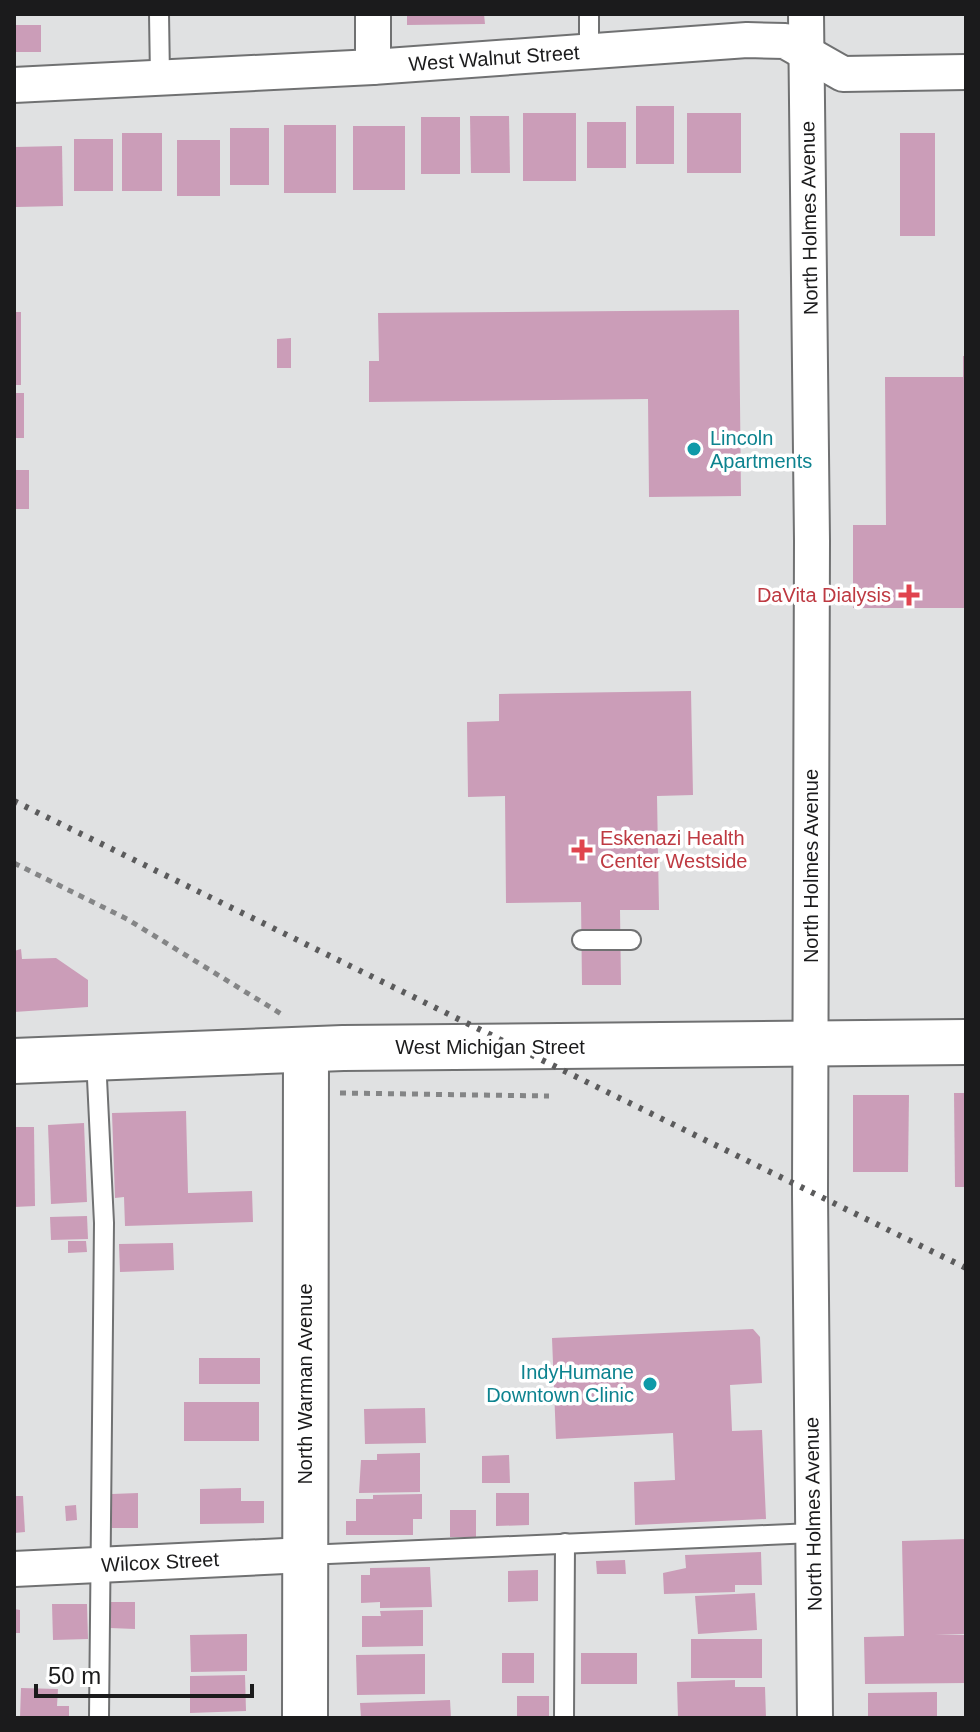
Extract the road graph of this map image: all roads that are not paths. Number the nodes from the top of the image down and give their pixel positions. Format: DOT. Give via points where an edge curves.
graph roads {
  1 [pos="159,14"];
  2 [pos="373,14"];
  3 [pos="589,14"];
  4 [pos="806,14"];
  5 [pos="589,51"];
  6 [pos="807,56"];
  7 [pos="373,67"];
  8 [pos="966,72"];
  9 [pos="160,77"];
  10 [pos="14,85"];
  11 [pos="582,940"];
  12 [pos="631,940"];
  13 [pos="966,1042"];
  14 [pos="811,1045"];
  15 [pos="306,1050"];
  16 [pos="96,1058"];
  17 [pos="14,1061"];
  18 [pos="813,1533"];
  19 [pos="565,1543"];
  20 [pos="305,1555"];
  21 [pos="102,1565"];
  22 [pos="14,1569"];
  23 [pos="99,1718"];
  24 [pos="305,1718"];
  25 [pos="564,1718"];
  26 [pos="815,1718"];
  1 -- 9 [label="lane"];
  2 -- 7 [label="street"];
  3 -- 5 [label="lane"];
  4 -- 6 [label="street, North Holmes Avenue"];
  5 -- 6 [label="street, West Walnut Street" via="785,41"];
  5 -- 7 [label="street, West Walnut Street"];
  6 -- 8 [label="street, West Walnut Street" via="843,74"];
  6 -- 14 [label="street, North Holmes Avenue"];
  7 -- 9 [label="street, West Walnut Street"];
  9 -- 10 [label="street, West Walnut Street"];
  11 -- 12 [label="lane"];
  13 -- 14 [label="main road, West Michigan Street"];
  14 -- 15 [label="main road, West Michigan Street"];
  14 -- 18 [label="street, North Holmes Avenue"];
  15 -- 16 [label="main road, West Michigan Street"];
  15 -- 20 [label="main road, North Warman Avenue"];
  16 -- 17 [label="main road, West Michigan Street"];
  16 -- 21 [label="lane" via="104,1223"];
  18 -- 19 [label="lane"];
  18 -- 26 [label="street, North Holmes Avenue"];
  19 -- 20 [label="lane"];
  19 -- 25 [label="lane"];
  20 -- 21 [label="street, Wilcox Street"];
  20 -- 24 [label="main road, North Warman Avenue"];
  21 -- 22 [label="street, Wilcox Street"];
  21 -- 23 [label="lane"];
}
